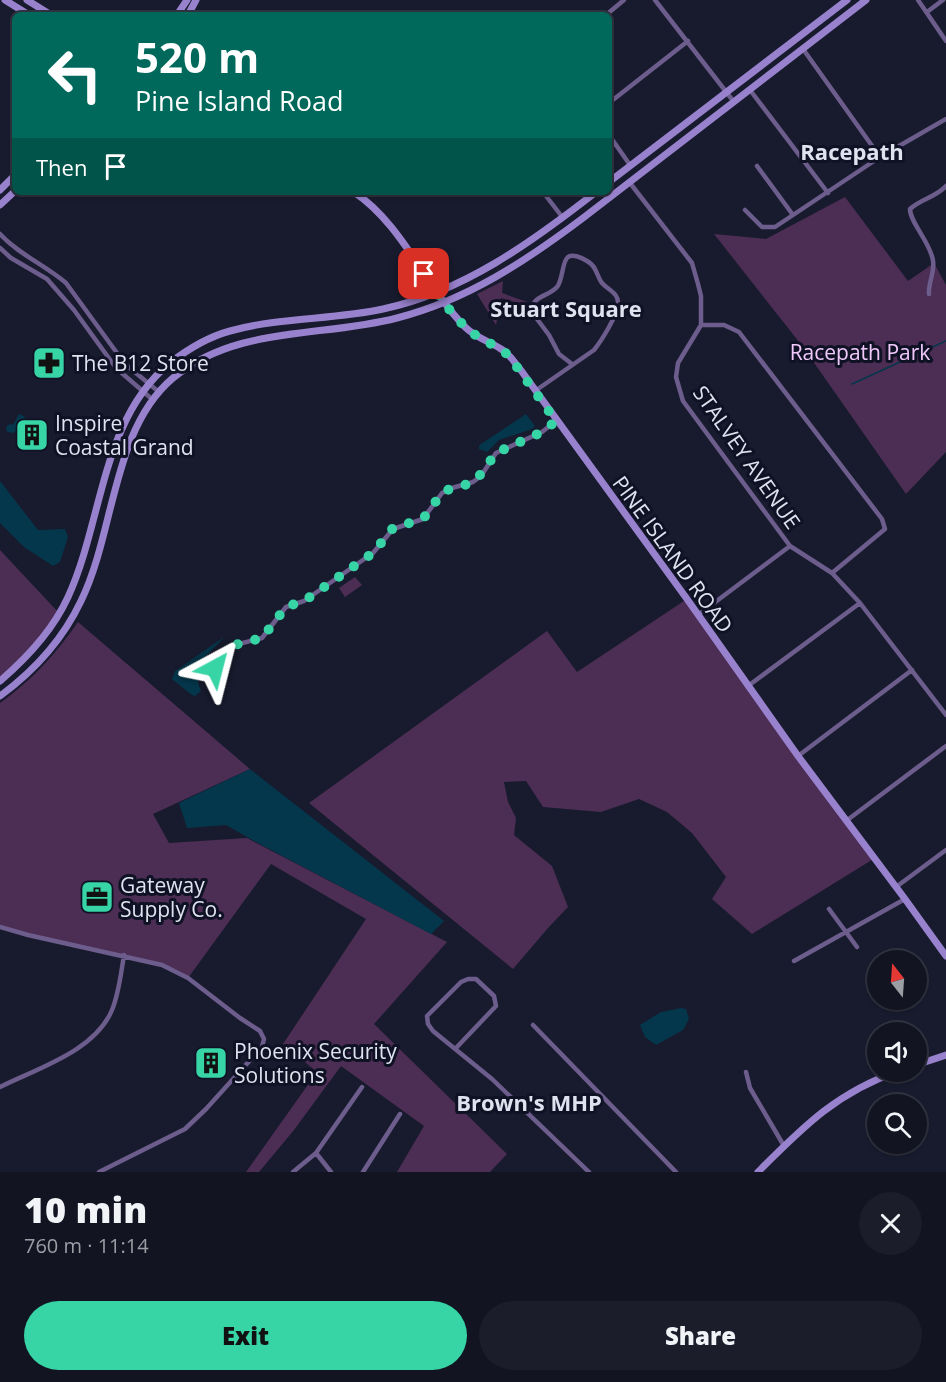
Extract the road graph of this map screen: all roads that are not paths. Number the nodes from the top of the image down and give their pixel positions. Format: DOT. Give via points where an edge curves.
graph roads {
  1 [pos="5,0"];
  2 [pos="27,0"];
  3 [pos="624,0"];
  4 [pos="655,0"];
  5 [pos="847,0"];
  6 [pos="866,0"];
  7 [pos="918,0"];
  8 [pos="943,0"];
  9 [pos="24,12"];
  10 [pos="46,12"];
  11 [pos="610,12"];
  12 [pos="927,12"];
  13 [pos="688,41"];
  14 [pos="946,41"];
  15 [pos="803,49"];
  16 [pos="750,90"];
  17 [pos="726,91"];
  18 [pos="612,101"];
  19 [pos="734,102"];
  20 [pos="946,119"];
  21 [pos="612,139"];
  22 [pos="880,157"];
  23 [pos="630,165"];
  24 [pos="757,166"];
  25 [pos="12,178"];
  26 [pos="612,180"];
  27 [pos="630,183"];
  28 [pos="946,186"];
  29 [pos="0,190"];
  30 [pos="12,193"];
  31 [pos="828,193"];
  32 [pos="358,195"];
  33 [pos="545,195"];
  34 [pos="592,195"];
  35 [pos="0,205"];
  36 [pos="745,210"];
  37 [pos="793,214"];
  38 [pos="563,218"];
  39 [pos="0,234"];
  40 [pos="530,241"];
  41 [pos="0,248"];
  42 [pos="535,254"];
  43 [pos="437,293"];
  44 [pos="930,294"];
  45 [pos="445,303"];
  46 [pos="701,325"];
  47 [pos="107,338"];
  48 [pos="99,345"];
  49 [pos="572,364"];
  50 [pos="150,384"];
  51 [pos="535,391"];
  52 [pos="142,392"];
  53 [pos="159,392"];
  54 [pos="153,399"];
  55 [pos="556,421"];
  56 [pos="790,546"];
  57 [pos="832,573"];
  58 [pos="860,603"];
  59 [pos="698,615"];
  60 [pos="214,663"];
  61 [pos="912,670"];
  62 [pos="0,681"];
  63 [pos="748,686"];
  64 [pos="0,696"];
  65 [pos="946,715"];
  66 [pos="946,746"];
  67 [pos="798,756"];
  68 [pos="846,821"];
  69 [pos="946,850"];
  70 [pos="896,887"];
  71 [pos="905,899"];
  72 [pos="829,909"];
  73 [pos="0,927"];
  74 [pos="845,932"];
  75 [pos="857,947"];
  76 [pos="124,956"];
  77 [pos="946,956"];
  78 [pos="794,961"];
  79 [pos="533,1025"];
  80 [pos="456,1048"];
  81 [pos="946,1055"];
  82 [pos="927,1061"];
  83 [pos="746,1072"];
  84 [pos="876,1082"];
  85 [pos="0,1087"];
  86 [pos="362,1087"];
  87 [pos="400,1114"];
  88 [pos="784,1146"];
  89 [pos="316,1153"];
  90 [pos="99,1172"];
  91 [pos="292,1172"];
  92 [pos="331,1172"];
  93 [pos="363,1172"];
  94 [pos="589,1172"];
  95 [pos="676,1172"];
  96 [pos="758,1172"];
  1 -- 9 [label="main road"];
  2 -- 10 [label="main road"];
  3 -- 11 [label="street"];
  4 -- 13 [label="street"];
  5 -- 17 [label="main road"];
  6 -- 15 [label="main road"];
  7 -- 12 [label="street"];
  8 -- 12 [label="street"];
  12 -- 14 [label="street"];
  13 -- 17 [label="street"];
  13 -- 18 [label="street"];
  15 -- 16 [label="main road"];
  15 -- 22 [label="street"];
  16 -- 19 [label="main road"];
  16 -- 31 [label="street"];
  17 -- 19 [label="street"];
  17 -- 23 [label="main road"];
  19 -- 27 [label="main road"];
  20 -- 22 [label="street"];
  21 -- 23 [label="street"];
  22 -- 31 [label="street"];
  23 -- 26 [label="main road"];
  24 -- 37 [label="street"];
  25 -- 29 [label="main road"];
  27 -- 42 [label="main road"];
  27 -- 46 [label="street" via="692,264 701,296"];
  28 -- 44 [label="street" via="910,209 934,263"];
  30 -- 35 [label="main road"];
  31 -- 37 [label="street"];
  32 -- 43 [label="main road, PINE ISLAND ROAD" via="388,223"];
  33 -- 38 [label="street"];
  34 -- 38 [label="main road"];
  36 -- 37 [label="street" via="765,228"];
  38 -- 40 [label="main road"];
  39 -- 47 [label="street" via="66,283"];
  40 -- 42 [label="main road" via="529,248"];
  40 -- 43 [label="main road"];
  41 -- 48 [label="street" via="47,279"];
  42 -- 45 [label="main road"];
  43 -- 45 [label="main road, PINE ISLAND ROAD"];
  43 -- 50 [label="main road" via="383,309 229,331 196,345"];
  45 -- 51 [label="main road, PINE ISLAND ROAD" via="467,329 502,349"];
  45 -- 53 [label="main road" via="372,324 226,347 191,364"];
  46 -- 56 [label="street, STALVEY AVENUE" via="678,363 676,376 683,401"];
  46 -- 57 [label="street" via="724,325 739,332 882,519 885,529"];
  47 -- 48 [label="street"];
  47 -- 50 [label="street" via="124,364"];
  48 -- 52 [label="street"];
  49 -- 49 [label="street" via="594,350 618,307 615,294 599,280 593,266 573,256 565,261 553,291 531,304 531,311 559,354"];
  49 -- 51 [label="street"];
  50 -- 52 [label="main road"];
  50 -- 53 [label="street"];
  51 -- 55 [label="main road, PINE ISLAND ROAD"];
  52 -- 54 [label="street"];
  52 -- 62 [label="main road" via="119,433 69,596 42,639"];
  53 -- 54 [label="main road"];
  54 -- 64 [label="main road" via="128,448 82,600 50,650"];
  55 -- 59 [label="main road, PINE ISLAND ROAD"];
  55 -- 60 [label="street" via="542,432 496,453 477,479 442,493 423,519 393,528 373,553 304,601 286,607 262,638 231,646"];
  56 -- 57 [label="street, STALVEY AVENUE"];
  56 -- 59 [label="street"];
  57 -- 58 [label="street, STALVEY AVENUE"];
  58 -- 61 [label="street, STALVEY AVENUE"];
  58 -- 63 [label="street"];
  59 -- 63 [label="main road, PINE ISLAND ROAD"];
  61 -- 65 [label="street, STALVEY AVENUE"];
  61 -- 67 [label="street"];
  63 -- 67 [label="main road, PINE ISLAND ROAD"];
  66 -- 68 [label="street"];
  67 -- 68 [label="main road, PINE ISLAND ROAD"];
  68 -- 70 [label="main road, PINE ISLAND ROAD"];
  69 -- 70 [label="street"];
  70 -- 71 [label="main road, PINE ISLAND ROAD"];
  71 -- 74 [label="street"];
  71 -- 77 [label="main road, PINE ISLAND ROAD"];
  72 -- 74 [label="street"];
  73 -- 76 [label="street"];
  74 -- 75 [label="street"];
  74 -- 78 [label="street"];
  76 -- 85 [label="street" via="112,1011 96,1035 72,1052"];
  76 -- 90 [label="street" via="162,965 188,978 260,1031 264,1039 262,1047 184,1129"];
  79 -- 95 [label="street"];
  80 -- 80 [label="street" via="433,1031 427,1016 461,982 476,979 494,996 495,1006"];
  80 -- 94 [label="street"];
  81 -- 82 [label="main road"];
  83 -- 88 [label="street" via="750,1088"];
  84 -- 88 [label="main road" via="836,1101"];
  86 -- 89 [label="street"];
  87 -- 93 [label="street"];
  88 -- 96 [label="main road"];
  89 -- 91 [label="street"];
  89 -- 92 [label="street"];
}
